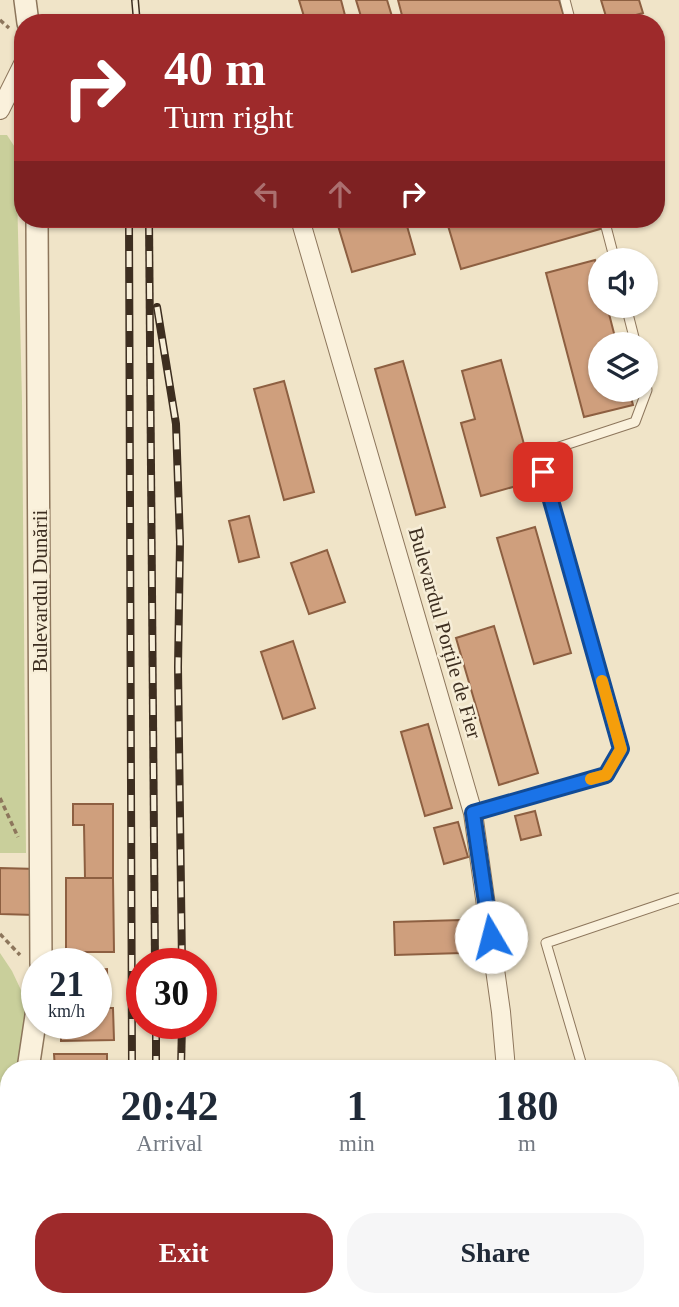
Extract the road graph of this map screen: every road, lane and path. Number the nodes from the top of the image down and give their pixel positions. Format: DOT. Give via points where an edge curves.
graph roads {
  1 [pos="14,82"];
  2 [pos="0,110"];
  3 [pos="37,228"];
  4 [pos="302,228"];
  5 [pos="606,228"];
  6 [pos="612,248"];
  7 [pos="642,402"];
  8 [pos="0,798"];
  9 [pos="473,813"];
  10 [pos="20,841"];
  11 [pos="679,898"];
  12 [pos="0,934"];
  13 [pos="8,942"];
  14 [pos="41,948"];
  15 [pos="32,1039"];
  16 [pos="29,1060"];
  17 [pos="505,1060"];
  18 [pos="580,1060"];
  1 -- 2 [label="street"];
  3 -- 14 [label="street, Bulevardul Dunării"];
  4 -- 9 [label="street, Bulevardul Porțile de Fier"];
  5 -- 6 [label="lane"];
  7 -- 9 [label="lane" via="635,422 552,449 543,472 621,749 606,775"];
  8 -- 10 [label="path"];
  9 -- 17 [label="street, Bulevardul Porțile de Fier"];
  11 -- 18 [label="lane" via="546,943"];
  12 -- 13 [label="path"];
  15 -- 16 [label="street"];
}
